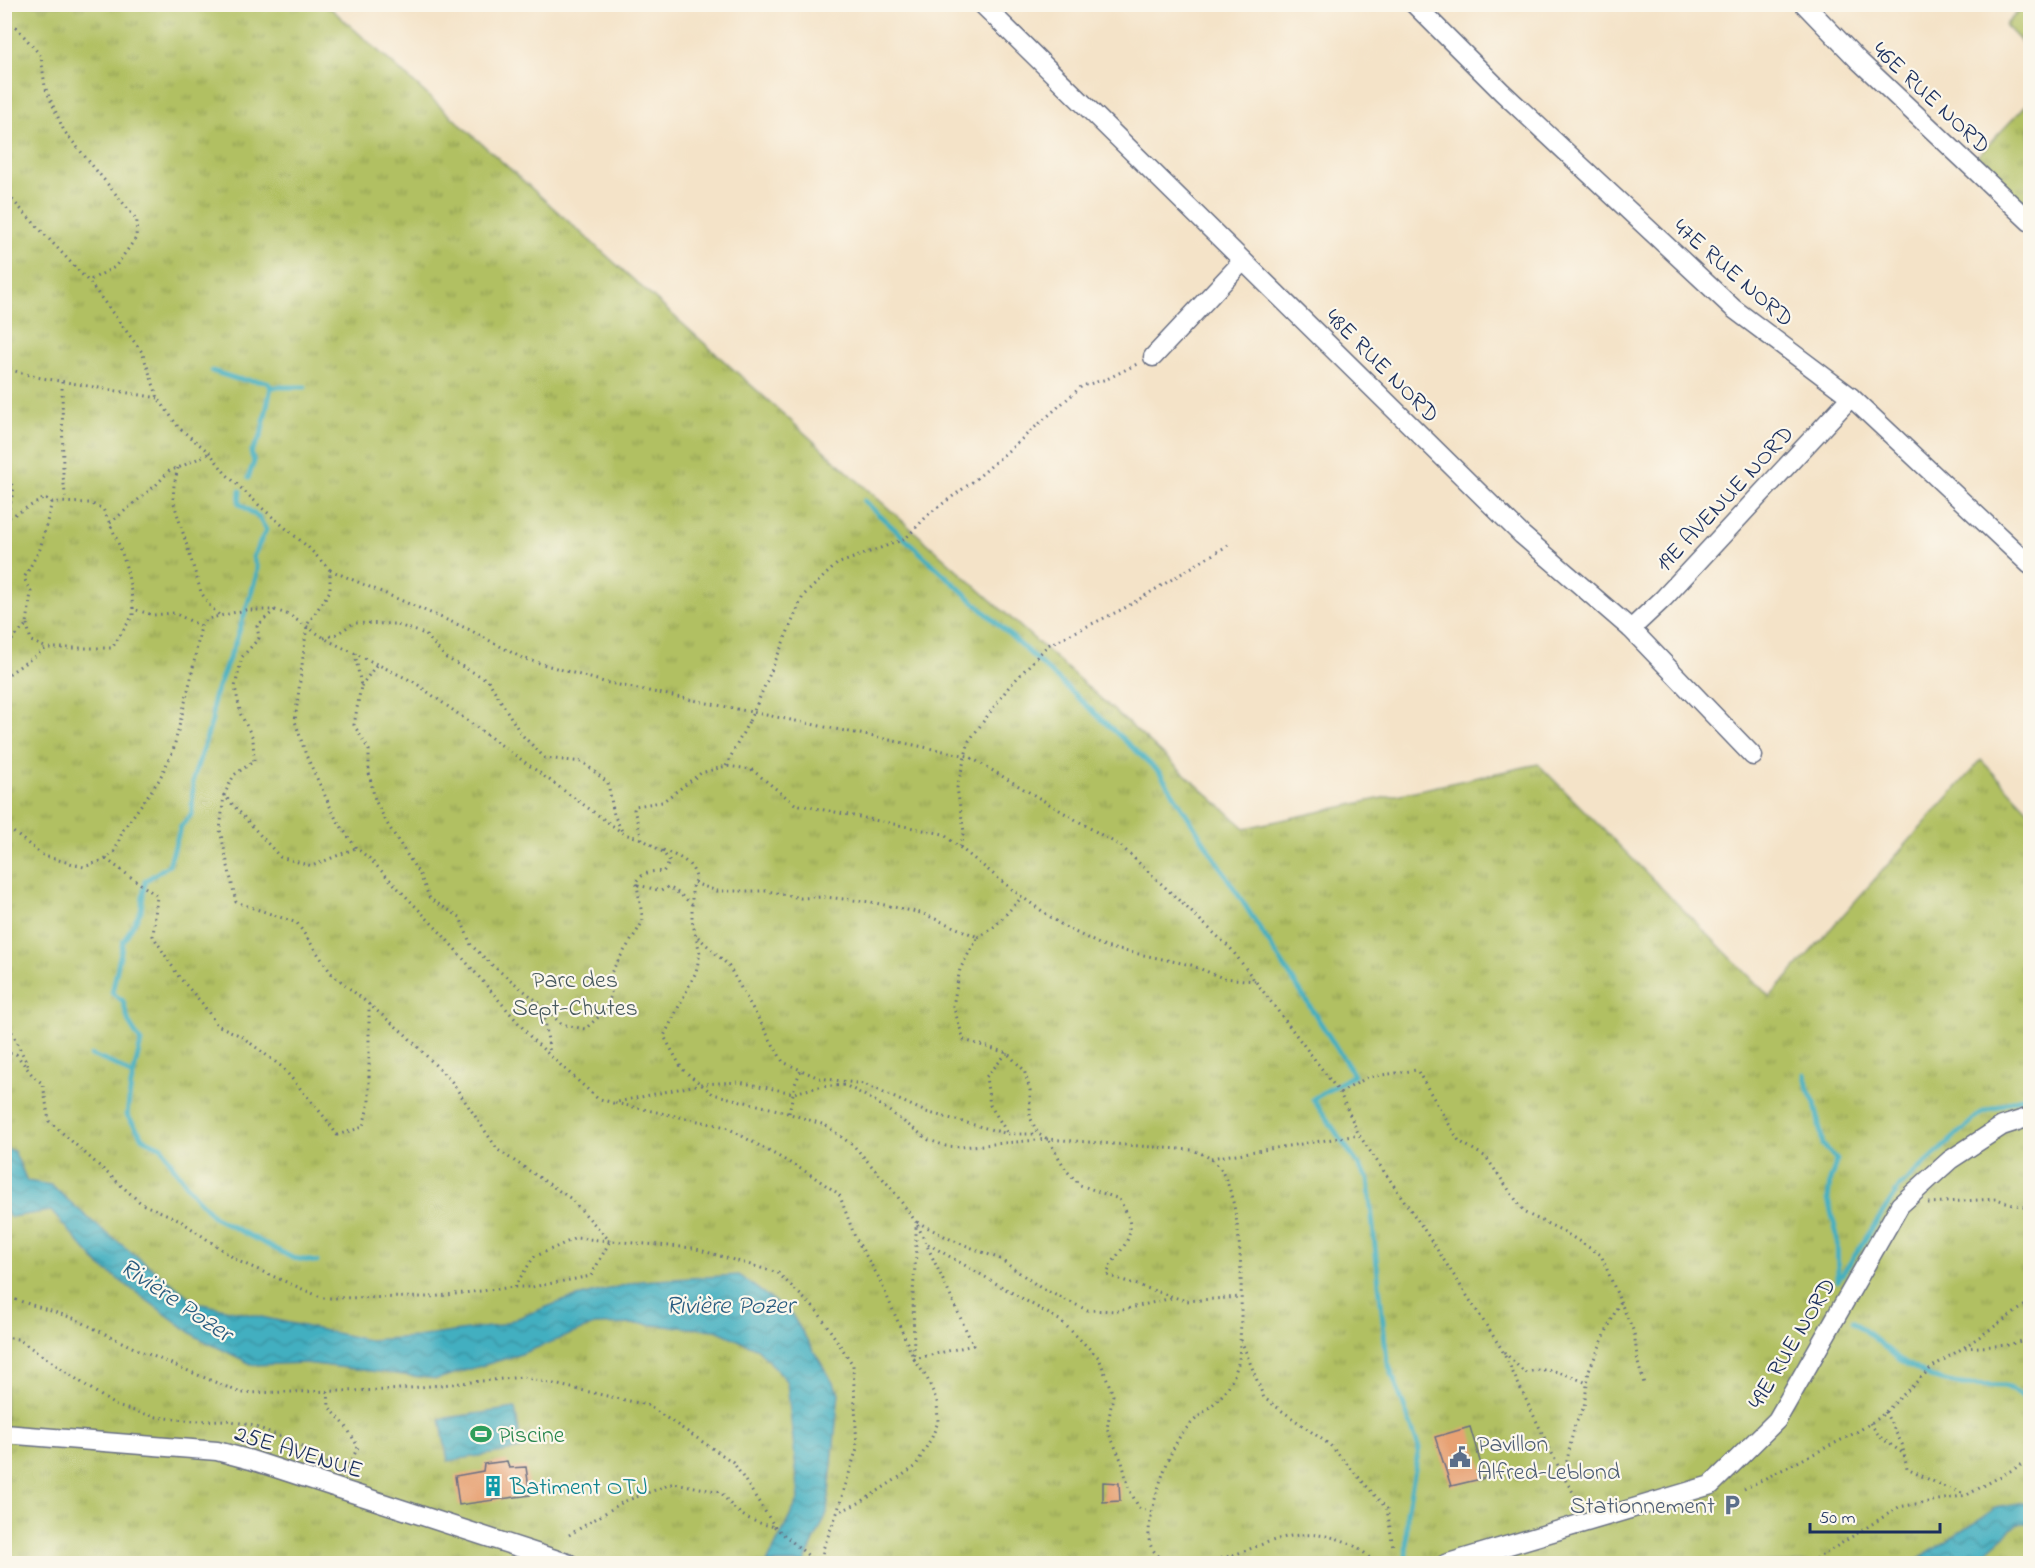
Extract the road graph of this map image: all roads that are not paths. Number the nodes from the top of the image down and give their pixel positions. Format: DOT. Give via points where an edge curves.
graph roads {
  1 [pos="982,4"];
  2 [pos="1414,4"];
  3 [pos="1804,4"];
  4 [pos="2031,222"];
  5 [pos="1243,261"];
  6 [pos="1152,357"];
  7 [pos="1851,397"];
  8 [pos="2031,565"];
  9 [pos="1631,629"];
  10 [pos="1753,756"];
  11 [pos="2031,1117"];
  12 [pos="4,1434"];
  13 [pos="570,1563"];
  14 [pos="1445,1563"];
  1 -- 5 [label="street, 48E RUE NORD"];
  2 -- 7 [label="street, 47E RUE NORD" via="1734,309"];
  3 -- 4 [label="street, 46E RUE NORD"];
  5 -- 6 [label="street"];
  5 -- 9 [label="street, 48E RUE NORD" via="1522,536"];
  7 -- 8 [label="street, 47E RUE NORD"];
  7 -- 9 [label="street, 19E AVENUE NORD"];
  9 -- 10 [label="street, 48E RUE NORD"];
  11 -- 14 [label="street, 49E RUE NORD" via="2002,1126 1950,1160 1900,1205 1777,1420 1711,1485"];
  12 -- 13 [label="street, 25E AVENUE" via="217,1451"];
}
